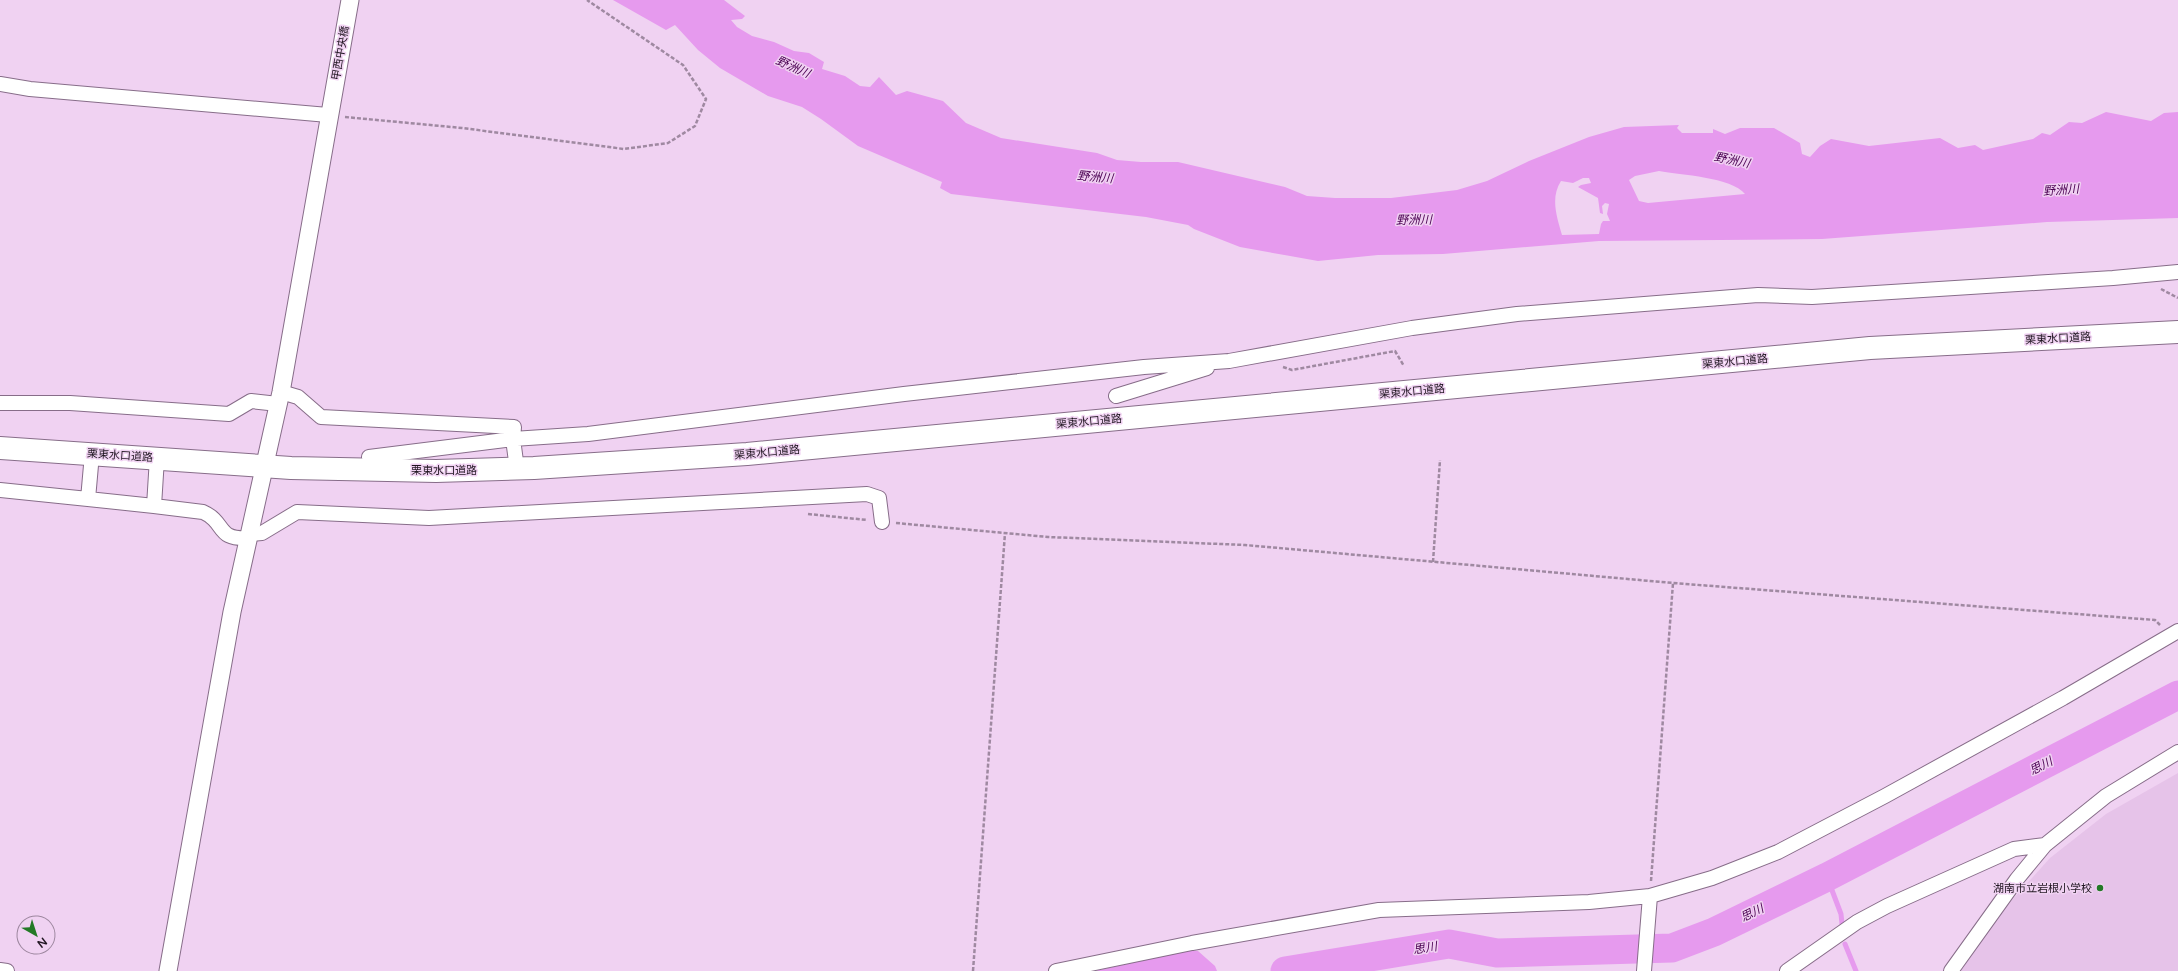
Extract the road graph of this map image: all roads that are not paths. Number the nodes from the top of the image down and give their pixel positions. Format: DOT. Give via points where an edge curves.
graph roads {
  1 [pos="350,0"];
  2 [pos="0,84"];
  3 [pos="329,111"];
  4 [pos="2178,272"];
  5 [pos="2178,332"];
  6 [pos="1229,360"];
  7 [pos="1116,396"];
  8 [pos="280,398"];
  9 [pos="0,403"];
  10 [pos="513,439"];
  11 [pos="0,448"];
  12 [pos="92,454"];
  13 [pos="369,457"];
  14 [pos="157,458"];
  15 [pos="266,464"];
  16 [pos="517,469"];
  17 [pos="0,490"];
  18 [pos="88,499"];
  19 [pos="154,506"];
  20 [pos="882,522"];
  21 [pos="249,536"];
  22 [pos="2173,634"];
  23 [pos="2178,752"];
  24 [pos="2045,845"];
  25 [pos="1650,898"];
  26 [pos="0,970"];
  27 [pos="7,971"];
  28 [pos="168,971"];
  29 [pos="1056,971"];
  30 [pos="1644,971"];
  31 [pos="1787,971"];
  32 [pos="1951,971"];
  1 -- 3 [label="street, 甲西中央橋"];
  2 -- 3 [label="street" via="30,89"];
  3 -- 8 [label="street, 甲西中央橋"];
  4 -- 6 [label="street" via="1929,291 1812,297 1758,295 1578,308 1412,328"];
  5 -- 16 [label="highway, 栗東水口道路" via="1870,348 748,454"];
  6 -- 7 [label="street"];
  6 -- 10 [label="street" via="904,394 596,433"];
  8 -- 9 [label="street" via="251,401 229,414 70,403"];
  8 -- 10 [label="street" via="298,397 320,417 514,427"];
  8 -- 15 [label="street, 甲西中央橋"];
  10 -- 13 [label="street"];
  10 -- 16 [label="street"];
  11 -- 12 [label="highway, 栗東水口道路"];
  12 -- 14 [label="highway, 栗東水口道路"];
  12 -- 18 [label="street"];
  14 -- 15 [label="highway, 栗東水口道路"];
  14 -- 19 [label="street"];
  15 -- 16 [label="highway, 栗東水口道路" via="291,468 436,471"];
  15 -- 21 [label="street, 甲西中央橋"];
  17 -- 18 [label="street"];
  18 -- 19 [label="street"];
  19 -- 21 [label="street" via="204,512 210,515 228,536 234,539"];
  20 -- 21 [label="street" via="879,498 867,494 429,518 297,512 262,533"];
  21 -- 28 [label="street, 甲西中央橋" via="232,612"];
  22 -- 25 [label="street" via="1988,740 1778,852 1712,878"];
  23 -- 24 [label="street" via="2106,796"];
  24 -- 31 [label="street" via="2014,849 1887,906 1857,922"];
  24 -- 32 [label="street" via="2017,879"];
  25 -- 29 [label="street" via="1379,910 1192,942"];
  25 -- 30 [label="street"];
  26 -- 27 [label="street"];
}
